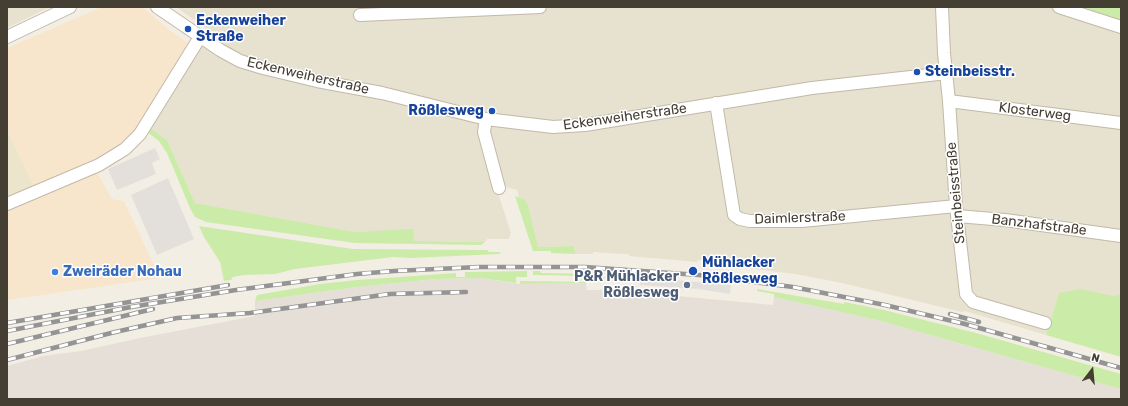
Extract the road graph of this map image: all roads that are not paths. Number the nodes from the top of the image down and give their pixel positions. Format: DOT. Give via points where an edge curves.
graph roads {
  1 [pos="70,7"];
  2 [pos="157,7"];
  3 [pos="540,7"];
  4 [pos="942,7"];
  5 [pos="1058,7"];
  6 [pos="360,15"];
  7 [pos="1121,27"];
  8 [pos="7,37"];
  9 [pos="200,37"];
  10 [pos="947,73"];
  11 [pos="949,101"];
  12 [pos="716,103"];
  13 [pos="486,118"];
  14 [pos="1121,123"];
  15 [pos="499,188"];
  16 [pos="7,204"];
  17 [pos="957,211"];
  18 [pos="1121,236"];
  19 [pos="1045,323"];
  1 -- 8 [label="street"];
  2 -- 9 [label="street, Eckenweiherstraße"];
  3 -- 6 [label="street"];
  4 -- 10 [label="street, Steinbeisstraße"];
  5 -- 7 [label="street"];
  9 -- 13 [label="street, Eckenweiherstraße" via="240,61 263,68"];
  9 -- 16 [label="street" via="140,134 125,149 99,165"];
  10 -- 11 [label="street, Steinbeisstraße"];
  10 -- 12 [label="street, Eckenweiherstraße" via="812,88"];
  11 -- 14 [label="street, Klosterweg"];
  11 -- 17 [label="street, Steinbeisstraße"];
  12 -- 13 [label="street, Eckenweiherstraße" via="585,125 553,127"];
  12 -- 17 [label="street, Daimlerstraße" via="734,215 740,219 802,221"];
  13 -- 15 [label="street" via="484,132"];
  17 -- 18 [label="street, Banzhafstraße"];
  17 -- 19 [label="street, Steinbeisstraße" via="966,294 973,302"];
}
